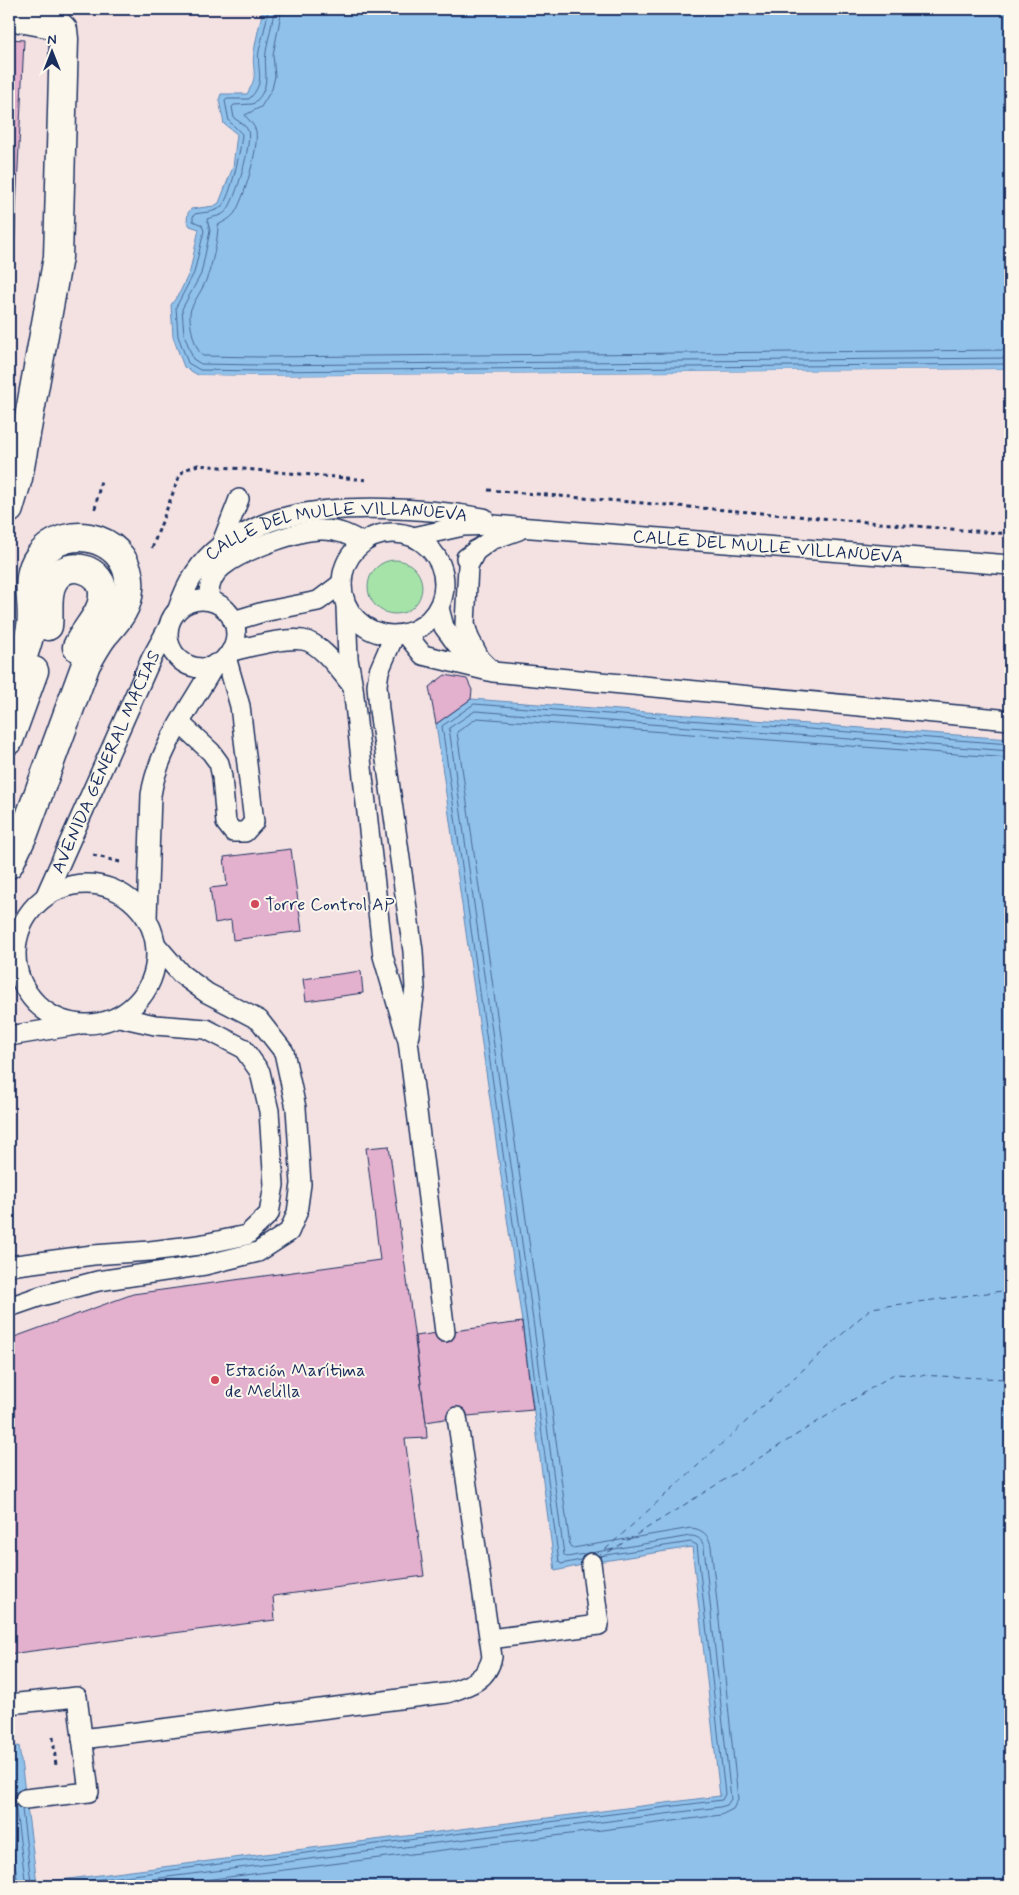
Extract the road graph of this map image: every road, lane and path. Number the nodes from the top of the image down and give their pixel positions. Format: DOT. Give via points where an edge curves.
graph roads {
  1 [pos="9,16"];
  2 [pos="13,476"];
  3 [pos="239,499"];
  4 [pos="9,509"];
  5 [pos="526,527"];
  6 [pos="414,537"];
  7 [pos="362,543"];
  8 [pos="221,545"];
  9 [pos="476,550"];
  10 [pos="1010,565"];
  11 [pos="445,577"];
  12 [pos="342,583"];
  13 [pos="209,600"];
  14 [pos="346,606"];
  15 [pos="439,608"];
  16 [pos="178,609"];
  17 [pos="233,621"];
  18 [pos="168,628"];
  19 [pos="400,635"];
  20 [pos="224,658"];
  21 [pos="484,669"];
  22 [pos="353,687"];
  23 [pos="9,692"];
  24 [pos="1010,720"];
  25 [pos="181,724"];
  26 [pos="9,740"];
  27 [pos="9,832"];
  28 [pos="68,844"];
  29 [pos="9,864"];
  30 [pos="148,865"];
  31 [pos="46,895"];
  32 [pos="24,917"];
  33 [pos="147,918"];
  34 [pos="9,935"];
  35 [pos="156,944"];
  36 [pos="119,1018"];
  37 [pos="79,1025"];
  38 [pos="9,1036"];
  39 [pos="408,1041"];
  40 [pos="9,1266"];
  41 [pos="9,1307"];
  42 [pos="445,1332"];
  43 [pos="457,1417"];
  44 [pos="591,1563"];
  45 [pos="490,1639"];
  46 [pos="50,1700"];
  47 [pos="9,1704"];
  48 [pos="82,1739"];
  49 [pos="25,1799"];
  1 -- 2 [label="street" via="58,25 63,30 64,39 58,257"];
  2 -- 4 [label="street"];
  3 -- 8 [label="lane"];
  5 -- 6 [label="lane, CALLE DEL MULLE VILLANUEVA" via="463,526"];
  5 -- 8 [label="lane, CALLE DEL MULLE VILLANUEVA" via="460,514 416,510 328,511 284,517"];
  5 -- 9 [label="lane, CALLE DEL MULLE VILLANUEVA" via="491,540"];
  5 -- 10 [label="lane, CALLE DEL MULLE VILLANUEVA"];
  6 -- 7 [label="lane" via="382,534"];
  6 -- 11 [label="lane" via="431,549"];
  7 -- 12 [label="lane" via="347,561"];
  7 -- 13 [label="lane, CALLE DEL MULLE VILLANUEVA" via="350,535 321,530 278,540 222,566 210,583"];
  8 -- 16 [label="lane, CALLE DEL MULLE VILLANUEVA" via="199,566"];
  9 -- 11 [label="lane, CALLE DEL MULLE VILLANUEVA"];
  9 -- 21 [label="lane" via="468,566 465,624"];
  11 -- 15 [label="lane"];
  12 -- 14 [label="lane"];
  12 -- 17 [label="lane" via="318,601"];
  13 -- 16 [label="lane" via="187,603"];
  13 -- 17 [label="lane" via="228,612"];
  14 -- 19 [label="lane" via="352,616 371,631"];
  14 -- 22 [label="lane" via="348,660"];
  15 -- 19 [label="lane" via="426,625"];
  15 -- 21 [label="lane" via="444,627 455,642"];
  16 -- 18 [label="lane"];
  17 -- 20 [label="lane" via="235,636"];
  18 -- 20 [label="lane" via="171,648 185,663 205,667"];
  18 -- 28 [label="lane, AVENIDA GENERAL MACÍAS"];
  19 -- 21 [label="lane" via="423,654"];
  19 -- 39 [label="lane" via="379,671 377,685 413,951 415,988"];
  20 -- 22 [label="lane" via="265,644 304,640 319,649"];
  20 -- 25 [label="lane"];
  20 -- 25 [label="lane" via="240,706 254,822 245,832 233,832 226,823 219,763"];
  21 -- 24 [label="lane"];
  22 -- 39 [label="lane" via="383,956"];
  23 -- 29 [label="street" via="32,626 31,576 38,558 52,544 70,537 90,537 106,544 120,556 128,571 130,589 126,606 86,664 24,833"];
  25 -- 30 [label="lane" via="153,778"];
  26 -- 27 [label="street" via="44,645 54,579 72,568 91,572 103,587 101,606 79,643"];
  28 -- 30 [label="path" via="107,860"];
  28 -- 31 [label="lane, AVENIDA GENERAL MACÍAS"];
  30 -- 33 [label="lane"];
  31 -- 32 [label="lane"];
  31 -- 33 [label="lane" via="72,884 101,885 127,897"];
  32 -- 34 [label="lane"];
  32 -- 37 [label="lane" via="14,951 21,986 45,1013"];
  33 -- 35 [label="lane"];
  35 -- 36 [label="lane" via="154,974 141,999"];
  35 -- 41 [label="lane" via="181,974 207,993 259,1020 284,1052 296,1108 301,1184 292,1226 289,1232 258,1252 205,1265 98,1281"];
  36 -- 37 [label="lane"];
  36 -- 40 [label="lane" via="206,1029 243,1048 260,1072 269,1111 274,1185 269,1214 247,1234 199,1245"];
  37 -- 38 [label="lane"];
  39 -- 42 [label="lane"];
  43 -- 45 [label="lane"];
  44 -- 45 [label="lane" via="599,1626"];
  45 -- 48 [label="lane" via="490,1668 468,1686 447,1693"];
  46 -- 47 [label="lane"];
  46 -- 48 [label="lane" via="77,1697"];
  46 -- 49 [label="path" via="56,1766"];
  48 -- 49 [label="lane" via="89,1792"];
}
